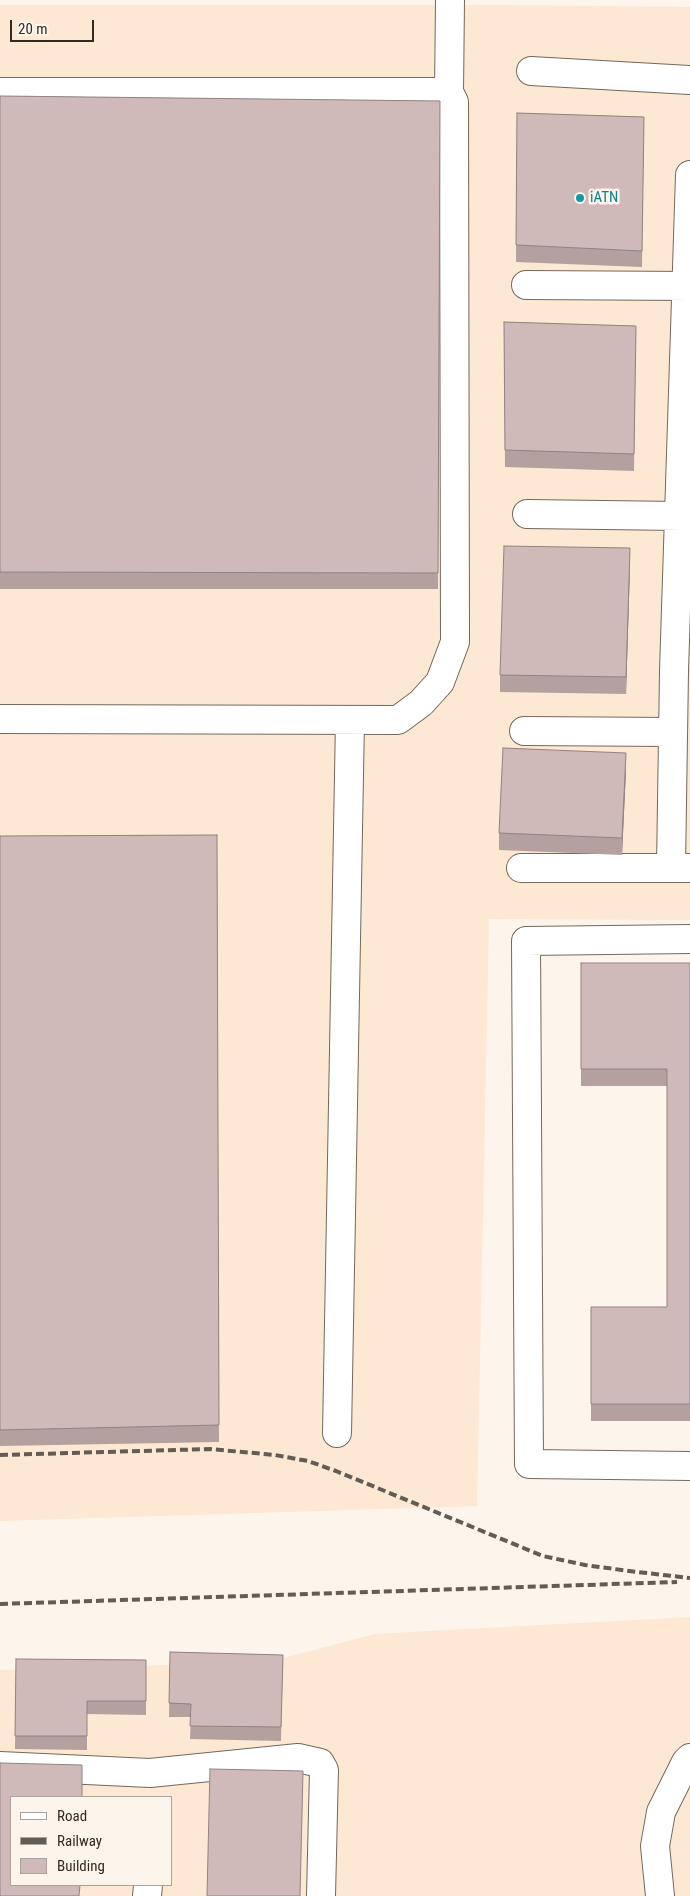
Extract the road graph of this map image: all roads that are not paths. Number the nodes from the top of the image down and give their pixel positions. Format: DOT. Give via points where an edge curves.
graph roads {
  1 [pos="450,0"];
  2 [pos="532,71"];
  3 [pos="690,80"];
  4 [pos="0,92"];
  5 [pos="449,92"];
  6 [pos="690,174"];
  7 [pos="526,285"];
  8 [pos="688,286"];
  9 [pos="527,514"];
  10 [pos="679,516"];
  11 [pos="682,671"];
  12 [pos="0,719"];
  13 [pos="350,720"];
  14 [pos="524,730"];
  15 [pos="673,732"];
  16 [pos="521,868"];
  17 [pos="680,868"];
  18 [pos="690,939"];
  19 [pos="337,1433"];
  20 [pos="690,1466"];
  21 [pos="690,1758"];
  22 [pos="0,1766"];
  23 [pos="150,1785"];
  24 [pos="321,1896"];
  25 [pos="660,1896"];
  1 -- 5 [label="street"];
  2 -- 3 [label="street"];
  4 -- 5 [label="street"];
  5 -- 13 [label="street" via="454,102 455,642 440,682 421,703 398,720"];
  6 -- 8 [label="street"];
  7 -- 8 [label="street"];
  8 -- 10 [label="street"];
  9 -- 10 [label="street"];
  10 -- 11 [label="street"];
  11 -- 15 [label="street"];
  12 -- 13 [label="street"];
  13 -- 19 [label="street"];
  14 -- 15 [label="street"];
  15 -- 17 [label="street"];
  16 -- 17 [label="street"];
  18 -- 20 [label="street" via="526,941 529,1464"];
  21 -- 25 [label="street" via="661,1812 655,1846"];
  22 -- 23 [label="street"];
  23 -- 24 [label="street" via="298,1758 320,1763 324,1770"];
}
